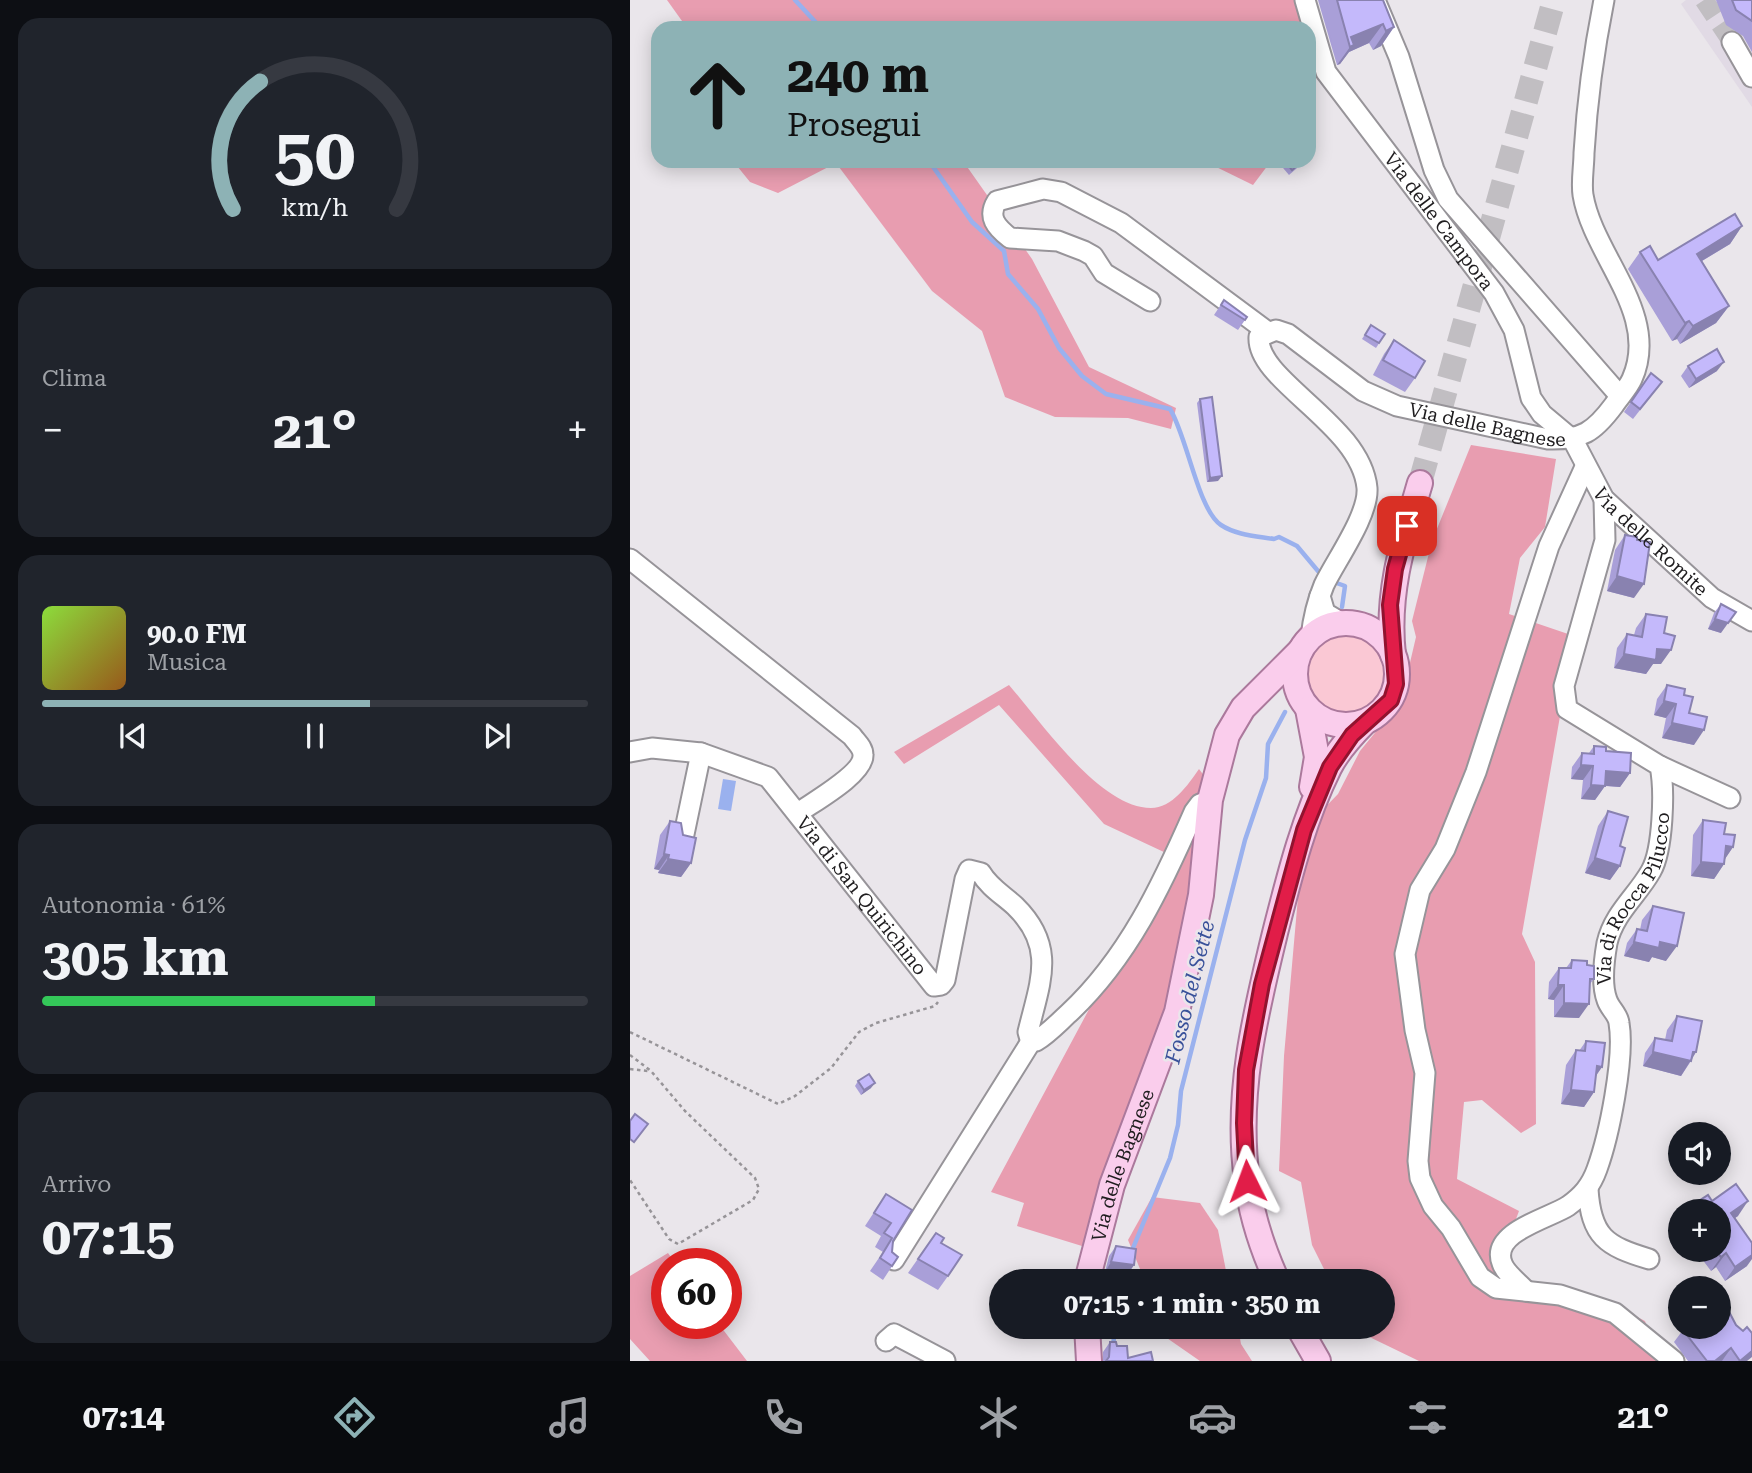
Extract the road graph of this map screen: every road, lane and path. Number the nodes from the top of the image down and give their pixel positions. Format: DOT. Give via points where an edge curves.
graph roads {
  1 [pos="1305,0"];
  2 [pos="1375,0"];
  3 [pos="1604,0"];
  4 [pos="1311,21"];
  5 [pos="1316,38"];
  6 [pos="1732,42"];
  7 [pos="1752,77"];
  8 [pos="1150,301"];
  9 [pos="1268,332"];
  10 [pos="1620,396"];
  11 [pos="1573,440"];
  12 [pos="1585,467"];
  13 [pos="1420,483"];
  14 [pos="1604,499"];
  15 [pos="630,559"];
  16 [pos="1395,569"];
  17 [pos="1326,582"];
  18 [pos="1752,621"];
  19 [pos="1347,623"];
  20 [pos="1306,644"];
  21 [pos="1394,656"];
  22 [pos="1260,692"];
  23 [pos="1304,704"];
  24 [pos="1365,722"];
  25 [pos="630,752"];
  26 [pos="701,753"];
  27 [pos="1660,766"];
  28 [pos="1730,797"];
  29 [pos="1210,800"];
  30 [pos="798,813"];
  31 [pos="1304,830"];
  32 [pos="683,839"];
  33 [pos="941,985"];
  34 [pos="630,1032"];
  35 [pos="1032,1040"];
  36 [pos="630,1055"];
  37 [pos="630,1069"];
  38 [pos="651,1071"];
  39 [pos="630,1180"];
  40 [pos="1588,1189"];
  41 [pos="1649,1259"];
  42 [pos="894,1261"];
  43 [pos="1090,1269"];
  44 [pos="1271,1269"];
  45 [pos="1526,1291"];
  46 [pos="1088,1339"];
  47 [pos="1305,1339"];
  48 [pos="886,1340"];
  49 [pos="945,1361"];
  50 [pos="1089,1361"];
  51 [pos="1318,1361"];
  52 [pos="1674,1361"];
  1 -- 4 [label="street, Via delle Campora"];
  2 -- 10 [label="street" via="1448,200"];
  3 -- 10 [label="street, Via delle Bagnese" via="1585,138 1583,192 1589,218 1638,329 1640,353 1632,380"];
  5 -- 11 [label="street, Via delle Campora" via="1326,72 1494,293 1514,330 1531,398 1542,414"];
  6 -- 7 [label="street"];
  8 -- 9 [label="street, Via delle Bagnese" via="1104,273 1084,251 1058,241 1010,238 992,219 992,209 997,201 1043,189 1061,192 1121,223"];
  9 -- 11 [label="street, Via delle Bagnese" via="1288,334 1363,391 1397,406 1548,439"];
  9 -- 17 [label="street" via="1259,337 1261,356 1342,433 1365,478 1364,506"];
  10 -- 11 [label="street, Via delle Bagnese" via="1589,432"];
  11 -- 12 [label="street, Via delle Romite"];
  12 -- 14 [label="street, Via delle Romite"];
  12 -- 45 [label="street" via="1549,546 1476,772 1445,849 1420,890 1405,954 1425,1073 1420,1178 1480,1277 1496,1288"];
  13 -- 16 [label="main road"];
  14 -- 18 [label="street, Via delle Romite" via="1712,598"];
  14 -- 27 [label="street" via="1605,540 1564,686 1567,709"];
  15 -- 30 [label="street" via="852,736 863,750 856,772"];
  16 -- 19 [label="main road" via="1379,600"];
  16 -- 21 [label="main road" via="1390,605"];
  17 -- 19 [label="street" via="1325,613"];
  17 -- 20 [label="street"];
  19 -- 20 [label="main road" via="1328,626"];
  19 -- 21 [label="main road" via="1378,634"];
  20 -- 22 [label="main road, Via delle Bagnese"];
  20 -- 23 [label="main road" via="1295,670"];
  21 -- 24 [label="main road" via="1397,672 1391,700"];
  22 -- 23 [label="main road" via="1279,691"];
  22 -- 29 [label="main road, Via delle Bagnese" via="1231,724"];
  23 -- 24 [label="main road" via="1331,723"];
  23 -- 31 [label="main road" via="1317,757"];
  24 -- 31 [label="main road" via="1330,767"];
  25 -- 26 [label="street, Via di San Quirichino" via="652,748"];
  26 -- 30 [label="street, Via di San Quirichino" via="768,777"];
  26 -- 32 [label="street"];
  27 -- 28 [label="street"];
  27 -- 40 [label="street, Via di Rocca Pilucco" via="1663,780 1656,862 1627,901 1608,942 1605,988 1619,1020 1620,1041 1610,1119"];
  29 -- 35 [label="street" via="1194,812 1160,889 1113,965 1092,992 1043,1037"];
  29 -- 43 [label="main road, Via delle Bagnese" via="1201,895 1177,1012 1112,1185"];
  30 -- 33 [label="street, Via di San Quirichino" via="927,978 934,986"];
  31 -- 44 [label="main road" via="1257,1007 1246,1070 1247,1181"];
  33 -- 34 [label="path" via="935,1006 859,1032 831,1068 778,1104"];
  33 -- 35 [label="street, Via di San Quirichino" via="965,879 969,870 975,869 1016,907 1041,942 1041,972 1028,1032"];
  35 -- 42 [label="street"];
  36 -- 38 [label="path"];
  37 -- 38 [label="path"];
  38 -- 39 [label="path" via="755,1178 759,1189 753,1200 678,1244 669,1239"];
  40 -- 41 [label="street" via="1592,1219 1605,1240 1619,1250"];
  40 -- 45 [label="street" via="1566,1207 1516,1231 1505,1243 1500,1254 1502,1266"];
  45 -- 52 [label="street" via="1560,1295 1615,1313"];
  46 -- 50 [label="main road"];
  47 -- 51 [label="main road"];
  48 -- 49 [label="street" via="894,1334 902,1336"];
}
